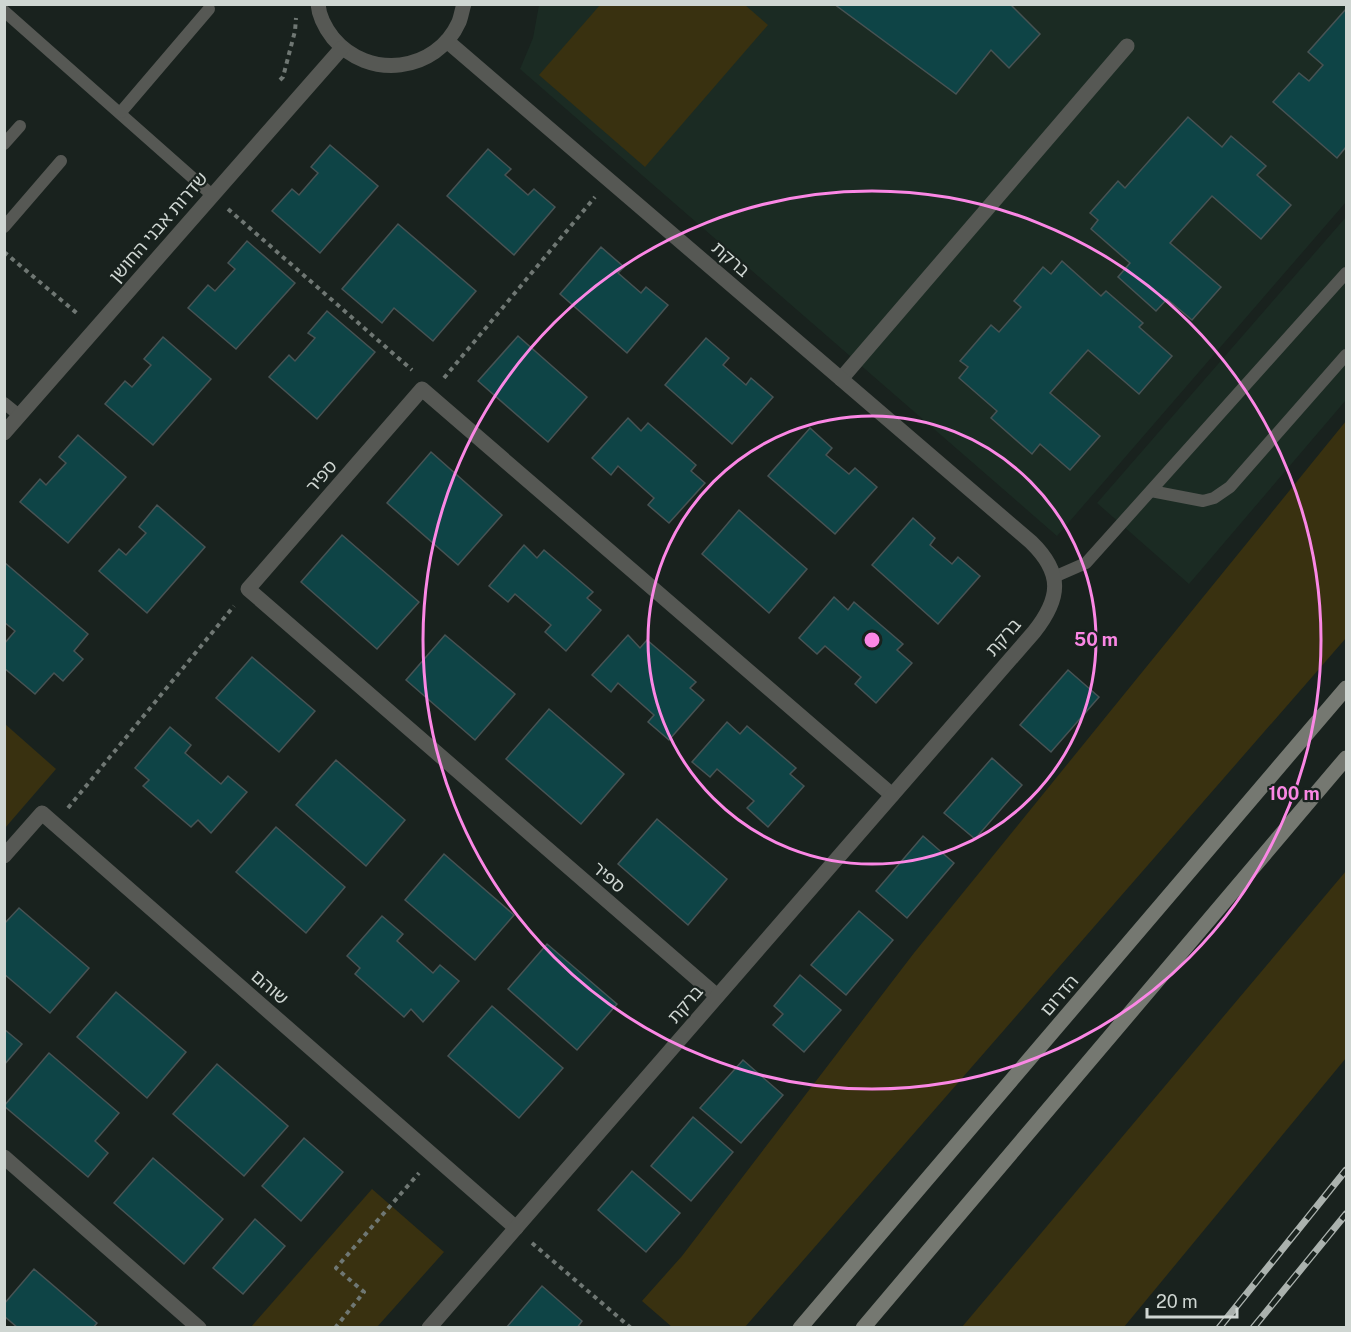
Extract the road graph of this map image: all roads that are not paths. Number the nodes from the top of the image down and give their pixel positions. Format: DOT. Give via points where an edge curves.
graph roads {
  1 [pos="318,4"];
  2 [pos="464,4"];
  3 [pos="208,9"];
  4 [pos="4,11"];
  5 [pos="447,41"];
  6 [pos="1127,46"];
  7 [pos="342,48"];
  8 [pos="121,112"];
  9 [pos="20,126"];
  10 [pos="4,144"];
  11 [pos="61,161"];
  12 [pos="212,195"];
  13 [pos="4,226"];
  14 [pos="1347,273"];
  15 [pos="1347,355"];
  16 [pos="841,379"];
  17 [pos="4,403"];
  18 [pos="20,416"];
  19 [pos="4,434"];
  20 [pos="1150,491"];
  21 [pos="1054,577"];
  22 [pos="1347,688"];
  23 [pos="1347,758"];
  24 [pos="892,795"];
  25 [pos="4,856"];
  26 [pos="717,996"];
  27 [pos="4,1157"];
  28 [pos="516,1228"];
  29 [pos="199,1328"];
  30 [pos="429,1328"];
  31 [pos="800,1328"];
  32 [pos="862,1328"];
  1 -- 7 [label="street" via="327,30"];
  2 -- 5 [label="street"];
  3 -- 8 [label="lane"];
  4 -- 8 [label="lane"];
  5 -- 7 [label="street" via="429,56 408,65 385,66 362,60"];
  5 -- 16 [label="street, ברקת"];
  6 -- 16 [label="street"];
  7 -- 12 [label="street, שדרות אבני החושן"];
  8 -- 12 [label="lane"];
  9 -- 10 [label="lane"];
  11 -- 13 [label="lane"];
  12 -- 18 [label="street, שדרות אבני החושן"];
  14 -- 20 [label="lane"];
  15 -- 20 [label="lane" via="1230,487 1203,501"];
  16 -- 21 [label="street, ברקת" via="1031,542 1046,559"];
  17 -- 18 [label="lane"];
  18 -- 19 [label="street, שדרות אבני החושן"];
  20 -- 21 [label="lane" via="1086,563"];
  21 -- 24 [label="street, ברקת" via="1055,595 1042,622"];
  22 -- 31 [label="main road, הדרום"];
  23 -- 32 [label="main road"];
  24 -- 26 [label="street, ברקת"];
  24 -- 26 [label="street, ספיר" via="426,392 248,589"];
  25 -- 28 [label="street, שוהם" via="42,813"];
  26 -- 28 [label="street, ברקת"];
  27 -- 29 [label="street"];
  28 -- 30 [label="street, ברקת"];
}
